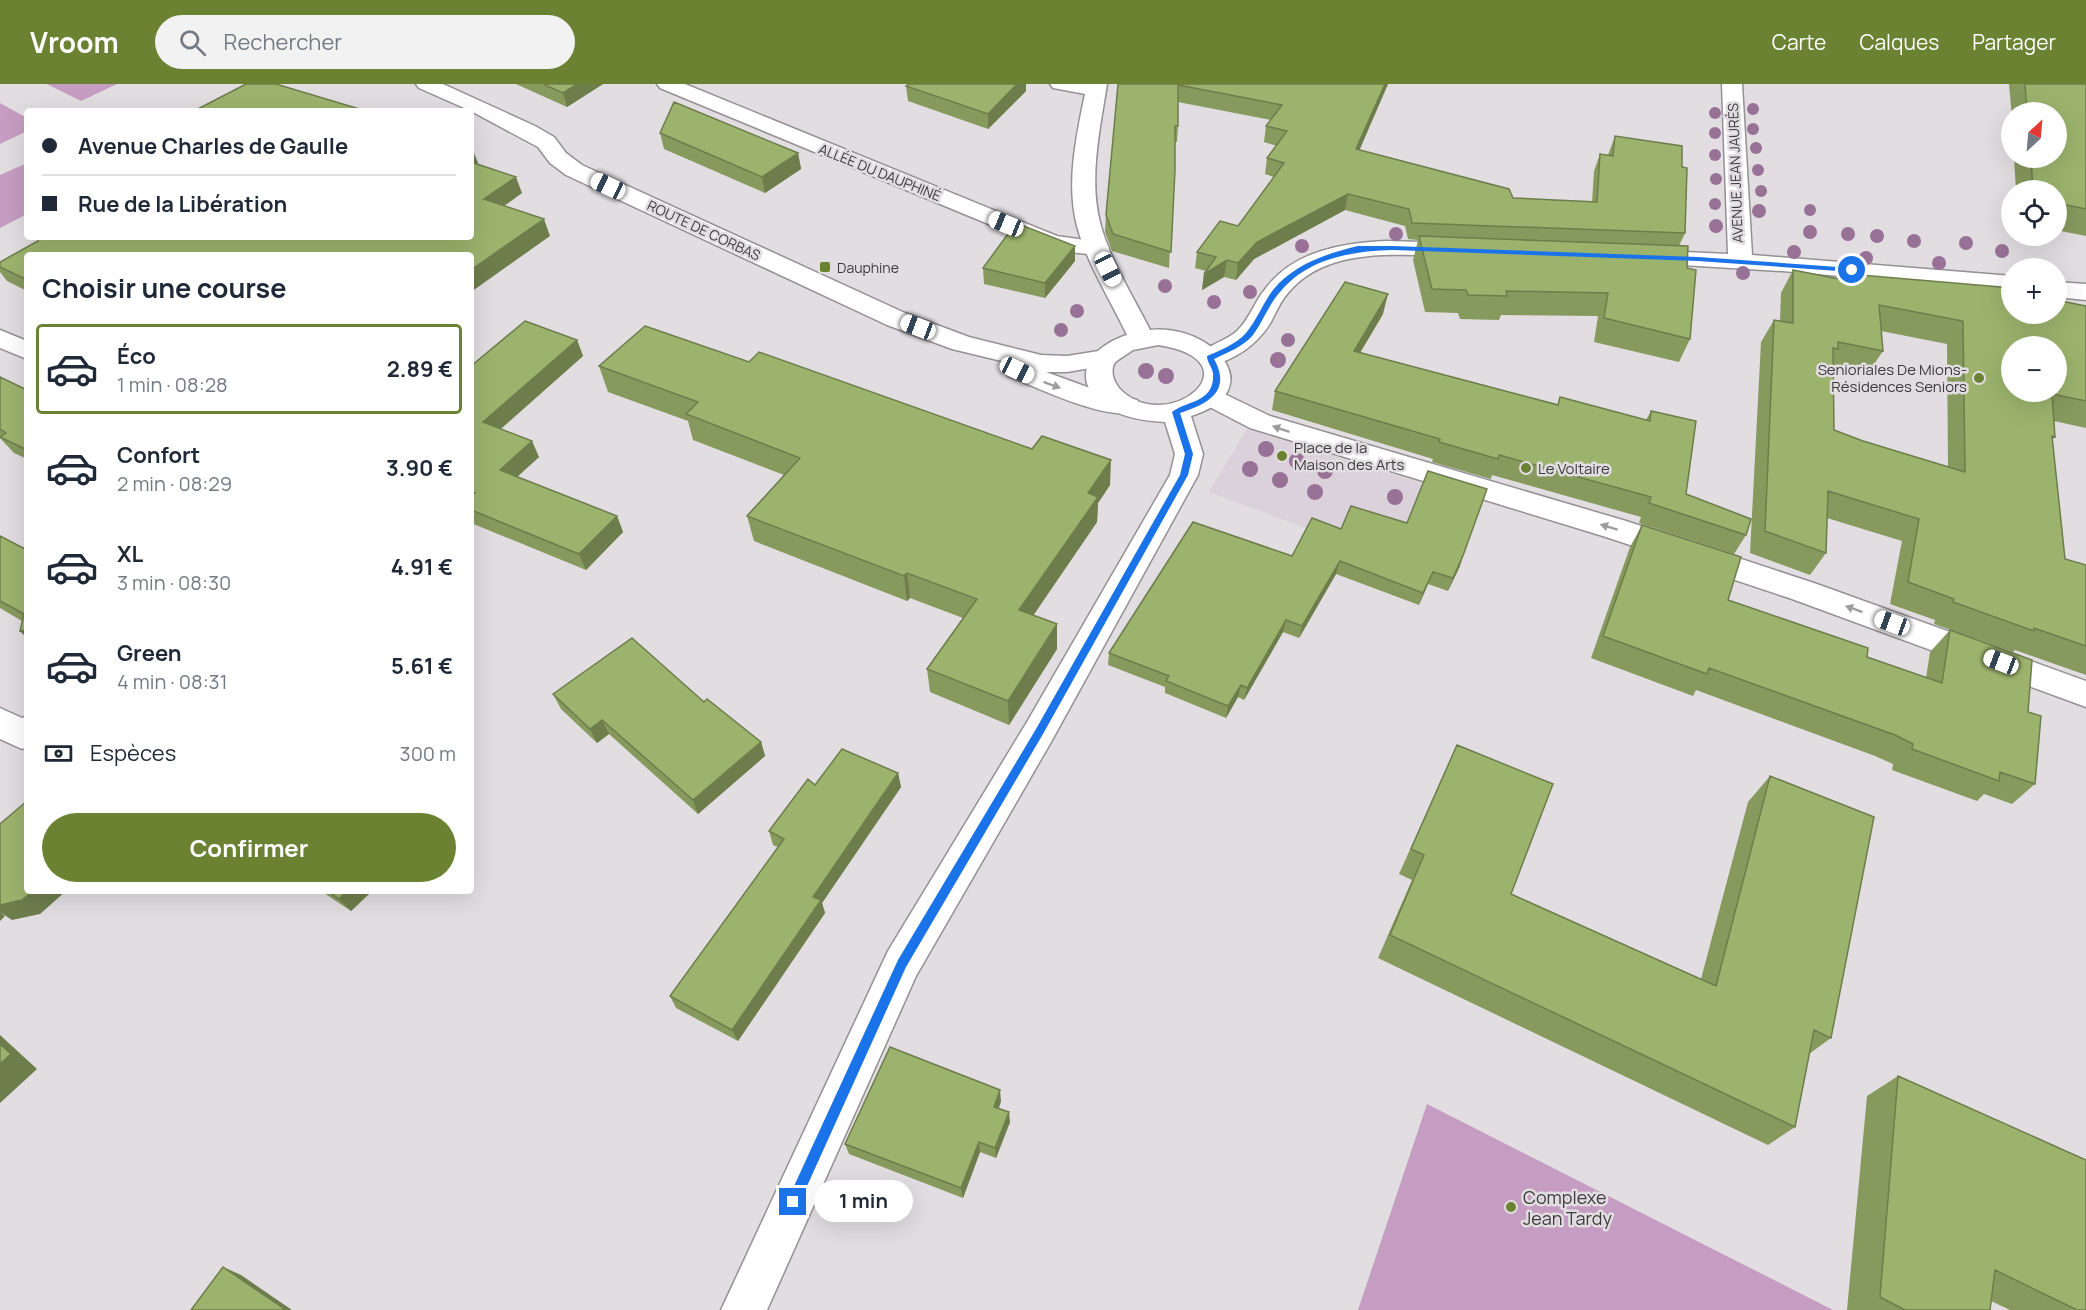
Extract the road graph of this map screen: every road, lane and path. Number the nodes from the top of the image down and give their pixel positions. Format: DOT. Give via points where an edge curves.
graph roads {
  1 [pos="426,84"];
  2 [pos="667,84"];
  3 [pos="1060,84"];
  4 [pos="1732,84"];
  5 [pos="1096,87"];
  6 [pos="1097,249"];
  7 [pos="1487,251"];
  8 [pos="1616,256"];
  9 [pos="1740,261"];
  10 [pos="2001,283"];
  11 [pos="2067,290"];
  12 [pos="2086,292"];
  13 [pos="0,338"];
  14 [pos="1141,338"];
  15 [pos="961,343"];
  16 [pos="24,350"];
  17 [pos="1105,358"];
  18 [pos="1210,358"];
  19 [pos="1210,396"];
  20 [pos="1127,406"];
  21 [pos="1176,412"];
  22 [pos="2086,694"];
  23 [pos="0,722"];
  24 [pos="24,733"];
  25 [pos="744,1310"];
  1 -- 15 [label="street, ROUTE DE CORBAS" via="546,142 574,170 896,319"];
  2 -- 6 [label="street, ALLÉE DU DAUPHINÉ" via="1049,241"];
  3 -- 5 [label="street"];
  4 -- 9 [label="street, AVENUE JEAN JAURÈS"];
  5 -- 6 [label="street" via="1084,205"];
  6 -- 14 [label="street"];
  7 -- 18 [label="street" via="1358,249 1319,260 1301,269 1276,291 1249,334"];
  8 -- 9 [label="street"];
  9 -- 10 [label="street"];
  11 -- 12 [label="street"];
  13 -- 16 [label="street"];
  14 -- 17 [label="street" via="1121,345"];
  14 -- 18 [label="street" via="1177,340 1195,346"];
  15 -- 17 [label="street, ROUTE DE CORBAS" via="1041,363 1067,364"];
  15 -- 20 [label="street, ROUTE DE CORBAS, one-way" via="1035,379 1092,399"];
  17 -- 20 [label="street" via="1101,378 1106,389"];
  18 -- 19 [label="street" via="1217,371 1216,386"];
  19 -- 21 [label="street"];
  22 -- 19 [label="street, one-way" via="1803,591 1616,529 1260,422"];
  20 -- 21 [label="street"];
  21 -- 25 [label="street" via="1189,454 1184,475 1040,732 902,964"];
  23 -- 24 [label="street"];
}
